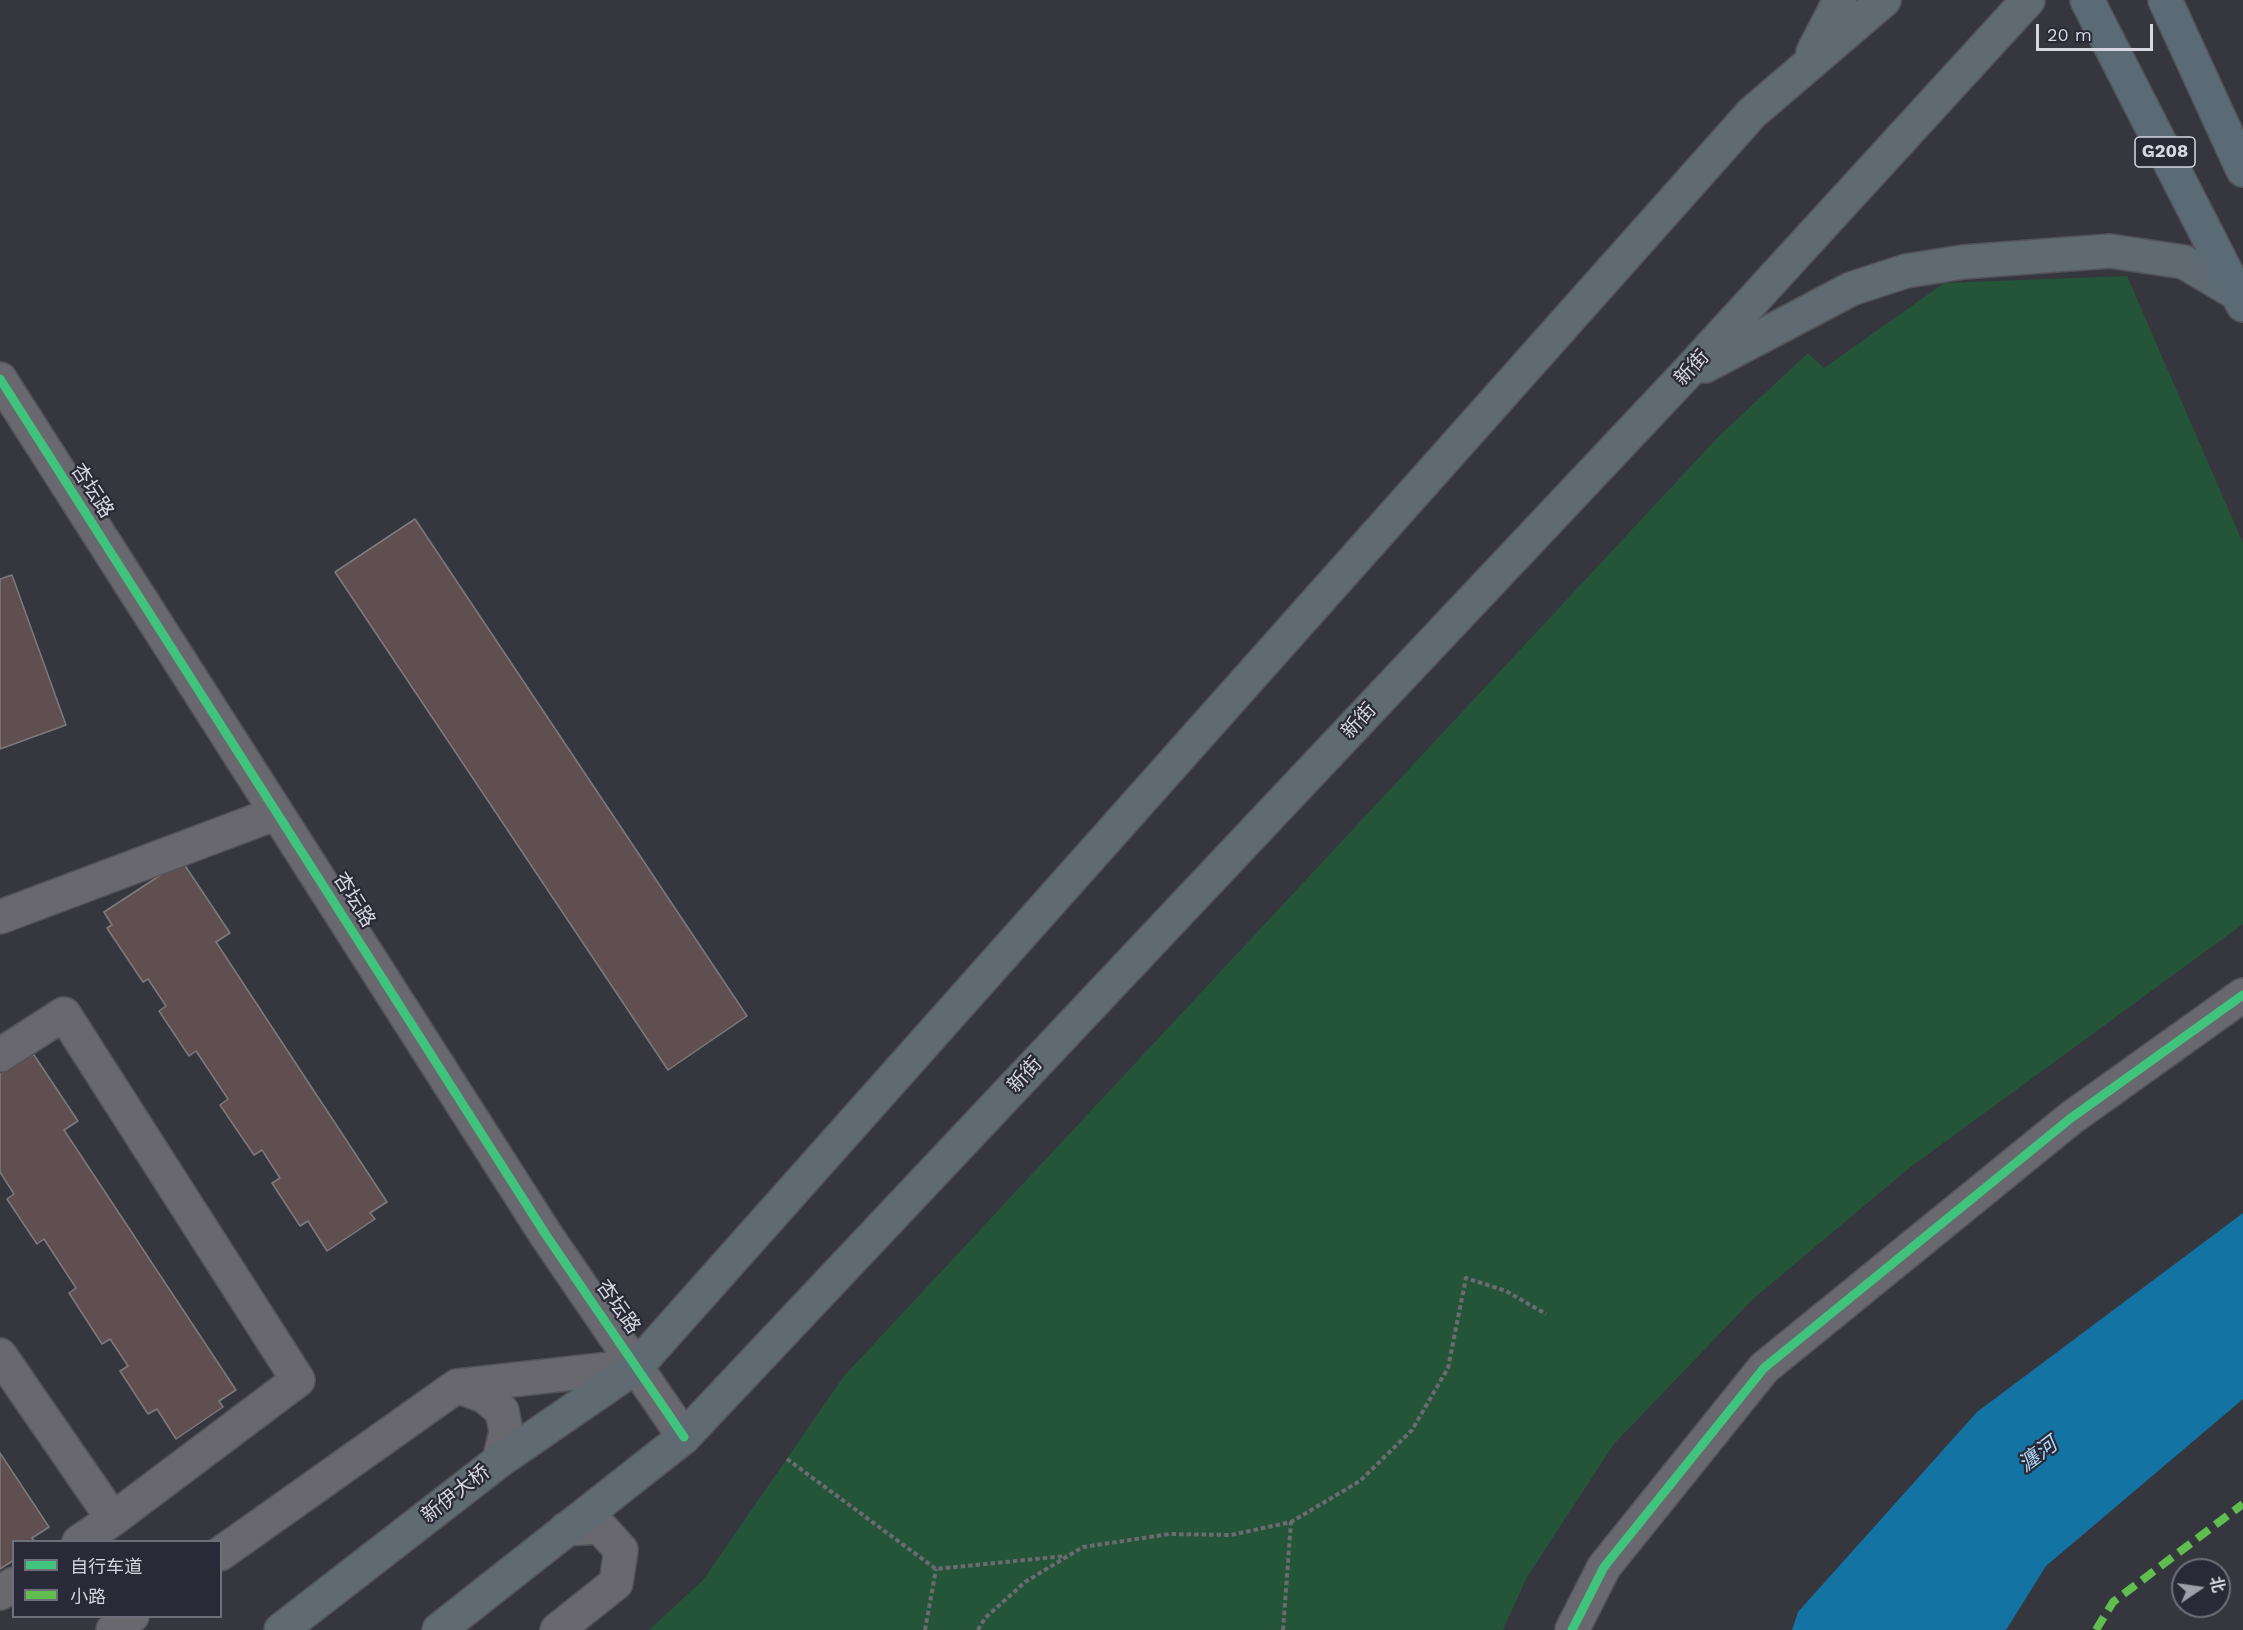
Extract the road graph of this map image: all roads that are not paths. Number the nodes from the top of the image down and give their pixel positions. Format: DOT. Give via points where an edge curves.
graph roads {
  1 [pos="1840,0"];
  2 [pos="1884,0"];
  3 [pos="2028,0"];
  4 [pos="2087,0"];
  5 [pos="2165,0"];
  6 [pos="1804,68"];
  7 [pos="2243,170"];
  8 [pos="2240,299"];
  9 [pos="1684,376"];
  10 [pos="0,379"];
  11 [pos="277,813"];
  12 [pos="0,917"];
  13 [pos="2243,995"];
  14 [pos="0,1055"];
  15 [pos="0,1355"];
  16 [pos="637,1366"];
  17 [pos="457,1386"];
  18 [pos="684,1437"];
  19 [pos="499,1461"];
  20 [pos="113,1520"];
  21 [pos="566,1529"];
  22 [pos="82,1540"];
  23 [pos="222,1553"];
  24 [pos="131,1618"];
  25 [pos="113,1630"];
  26 [pos="280,1630"];
  27 [pos="439,1630"];
  28 [pos="557,1630"];
  29 [pos="1572,1630"];
  1 -- 6 [label="main road"];
  2 -- 6 [label="main road"];
  3 -- 9 [label="main road, 新街"];
  4 -- 8 [label="highway, G208"];
  5 -- 7 [label="highway"];
  6 -- 16 [label="main road" via="1752,113"];
  8 -- 9 [label="main road" via="2184,262 2110,251 1963,262 1906,272 1851,289"];
  9 -- 18 [label="main road, 新街"];
  10 -- 11 [label="street, 杏坛路"];
  11 -- 12 [label="street"];
  11 -- 16 [label="street, 杏坛路" via="546,1235"];
  13 -- 29 [label="street" via="2071,1118 1764,1368 1604,1567"];
  14 -- 20 [label="street" via="64,1014 298,1380"];
  15 -- 20 [label="street"];
  16 -- 17 [label="street"];
  16 -- 18 [label="street, 杏坛路"];
  16 -- 19 [label="main road, 新伊大桥"];
  17 -- 19 [label="street" via="484,1396 502,1411 506,1432"];
  17 -- 23 [label="street"];
  18 -- 21 [label="main road"];
  19 -- 26 [label="main road, 新伊大桥"];
  20 -- 22 [label="street"];
  21 -- 27 [label="main road"];
  21 -- 28 [label="street" via="600,1527 621,1550 616,1583"];
  24 -- 25 [label="street"];
}
